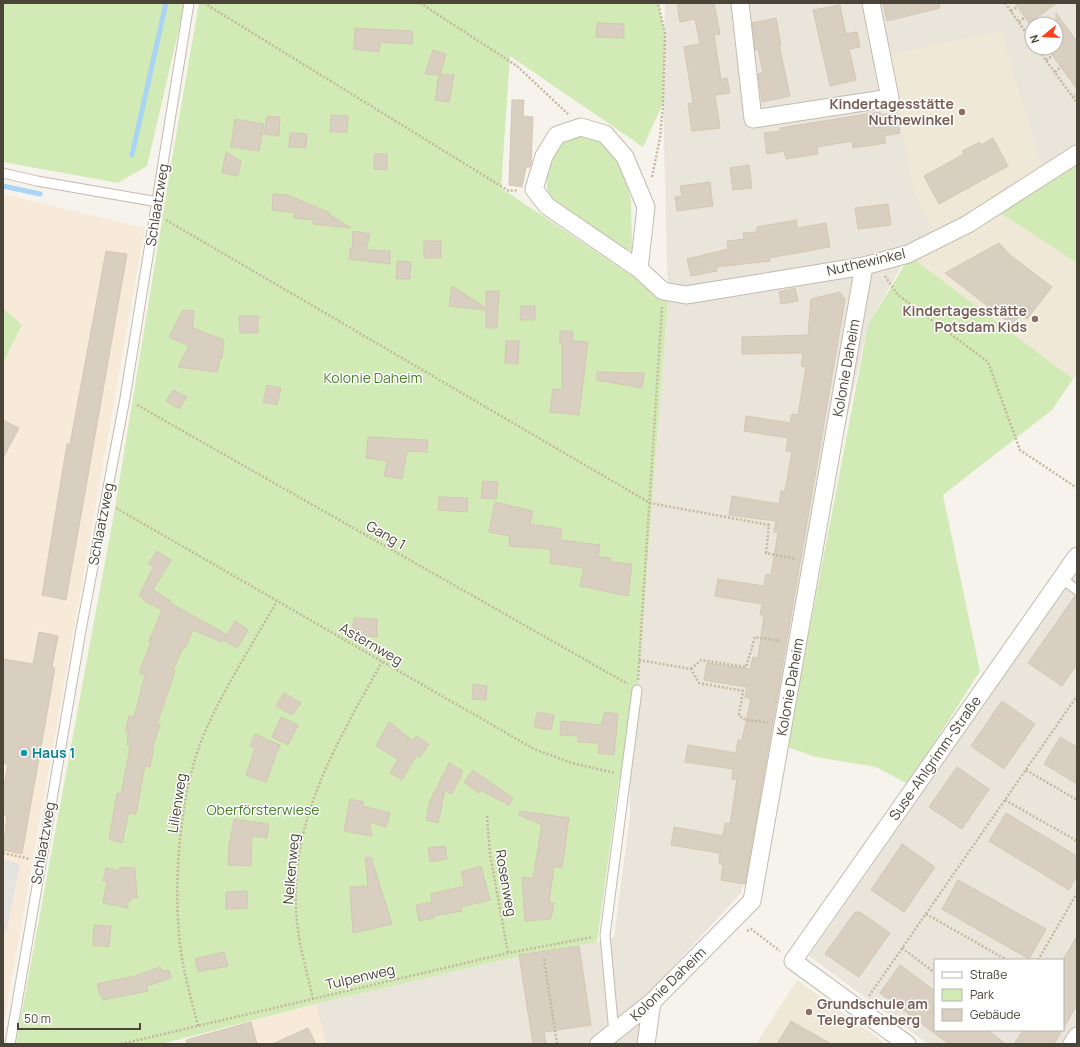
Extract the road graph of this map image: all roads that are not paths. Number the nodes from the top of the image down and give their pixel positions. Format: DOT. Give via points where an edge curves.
graph roads {
  1 [pos="189,3"];
  2 [pos="871,3"];
  3 [pos="742,4"];
  4 [pos="1077,154"];
  5 [pos="3,173"];
  6 [pos="158,202"];
  7 [pos="870,264"];
  8 [pos="639,269"];
  9 [pos="1077,556"];
  10 [pos="1061,578"];
  11 [pos="1077,590"];
  12 [pos="637,690"];
  13 [pos="652,1002"];
  14 [pos="614,1033"];
  15 [pos="1077,1036"];
  16 [pos="10,1044"];
  17 [pos="599,1044"];
  18 [pos="646,1044"];
  19 [pos="907,1044"];
  20 [pos="1072,1044"];
  1 -- 6 [label="lane, Schlaatzweg"];
  2 -- 3 [label="street" via="890,98 753,119"];
  4 -- 7 [label="street, Nuthewinkel" via="962,228 908,254"];
  5 -- 6 [label="lane"];
  6 -- 16 [label="lane, Schlaatzweg" via="125,398 40,861"];
  7 -- 8 [label="street, Nuthewinkel" via="686,295 663,291"];
  7 -- 13 [label="street, Kolonie Daheim" via="812,563 752,900"];
  8 -- 8 [label="street" via="547,206 534,189 544,156 558,135 581,127 605,134 625,157 646,207"];
  9 -- 10 [label="street, Suse-Ahlgrimm-Straße"];
  10 -- 11 [label="lane"];
  10 -- 19 [label="street, Suse-Ahlgrimm-Straße" via="793,961"];
  12 -- 14 [label="lane" via="605,935"];
  13 -- 14 [label="street, Kolonie Daheim"];
  13 -- 18 [label="street"];
  14 -- 17 [label="street, Kolonie Daheim"];
  15 -- 20 [label="street"];
}
